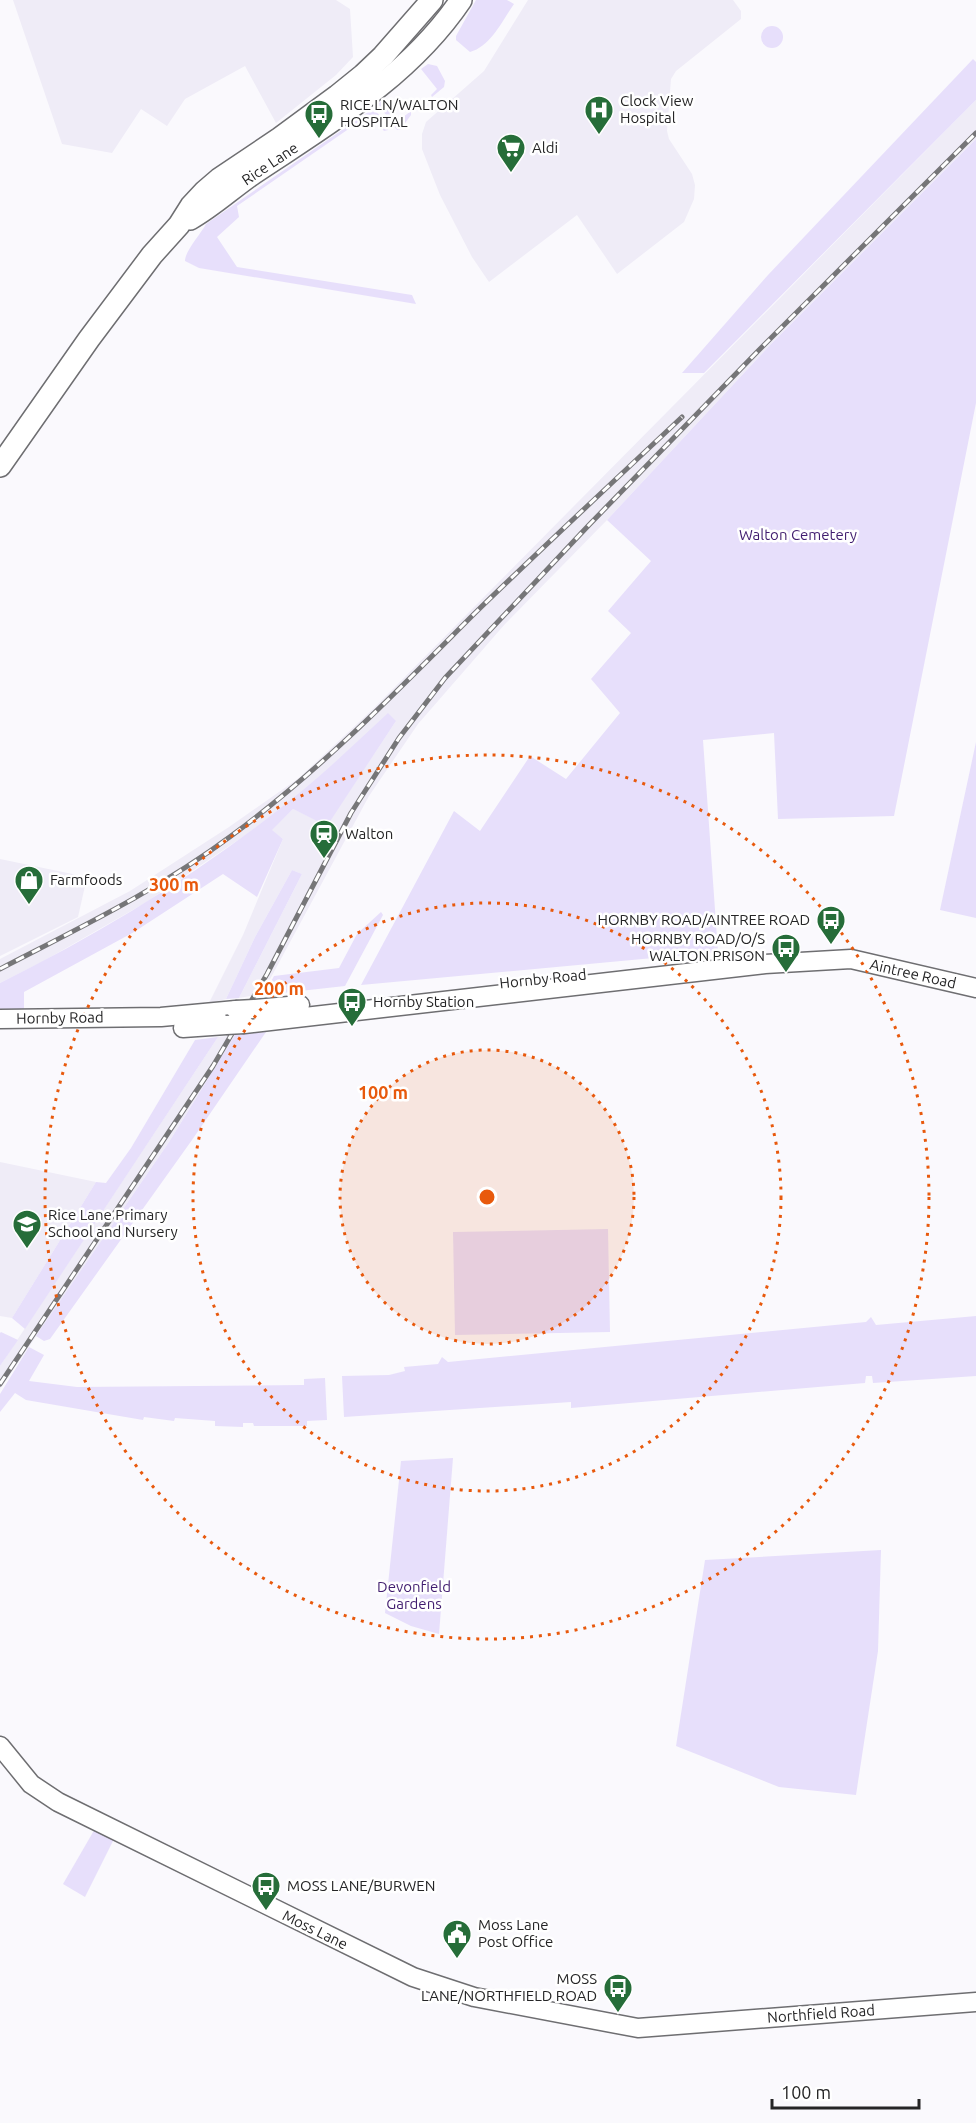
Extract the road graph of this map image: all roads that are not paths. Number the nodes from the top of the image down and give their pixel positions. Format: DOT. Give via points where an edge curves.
graph roads {
  1 [pos="432,0"];
  2 [pos="461,0"];
  3 [pos="179,225"];
  4 [pos="0,466"];
  5 [pos="851,959"];
  6 [pos="976,978"];
  7 [pos="976,988"];
  8 [pos="240,1017"];
  9 [pos="0,1019"];
  10 [pos="0,1030"];
  11 [pos="0,1746"];
  12 [pos="976,2002"];
  13 [pos="666,2026"];
  1 -- 3 [label="highway, Rice Lane" via="363,75 219,178"];
  2 -- 3 [label="highway, Rice Lane" via="412,59 349,111"];
  3 -- 4 [label="highway, Rice Lane" via="89,339"];
  5 -- 7 [label="main road, Aintree Road"];
  5 -- 8 [label="main road, Hornby Road" via="765,964"];
  6 -- 8 [label="main road, Hornby Road" via="855,949 763,954"];
  8 -- 9 [label="main road, Hornby Road"];
  8 -- 10 [label="main road, Hornby Road"];
  11 -- 13 [label="main road, Moss Lane" via="31,1784 58,1802 413,1977 468,1996 629,2027"];
  12 -- 13 [label="main road, Northfield Road"];
}
